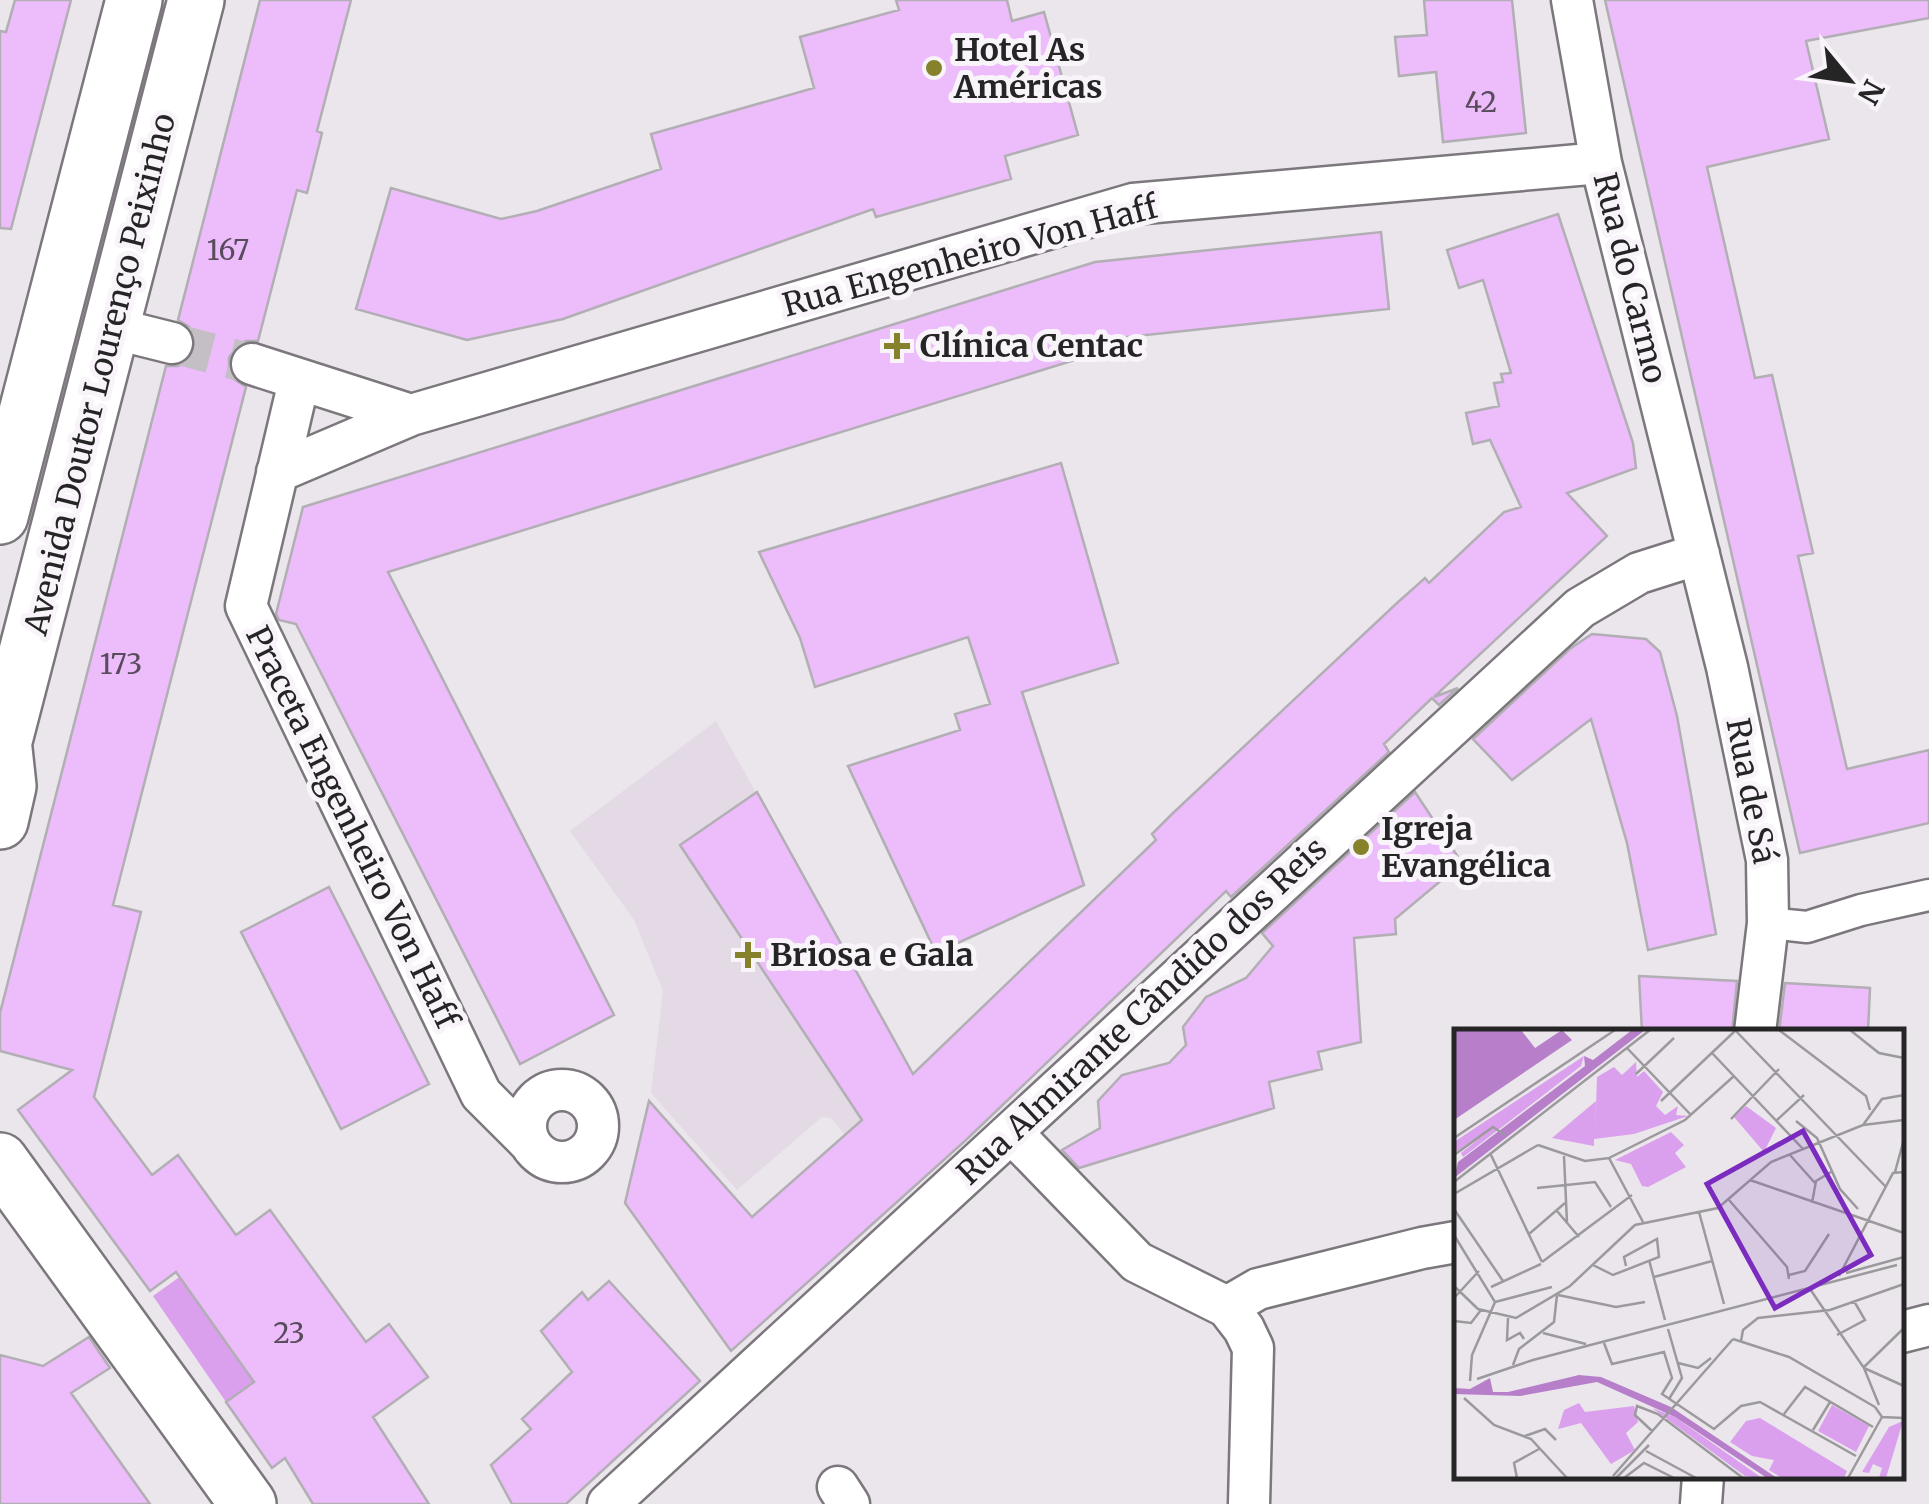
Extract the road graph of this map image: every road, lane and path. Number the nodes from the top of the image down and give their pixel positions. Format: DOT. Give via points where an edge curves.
graph roads {
  1 [pos="134,0"];
  2 [pos="196,0"];
  3 [pos="1572,0"];
  4 [pos="1601,164"];
  5 [pos="112,328"];
  6 [pos="172,344"];
  7 [pos="252,364"];
  8 [pos="299,381"];
  9 [pos="412,415"];
  10 [pos="277,472"];
  11 [pos="0,516"];
  12 [pos="1699,554"];
  13 [pos="2,752"];
  14 [pos="0,821"];
  15 [pos="1929,895"];
  16 [pos="1768,924"];
  17 [pos="1755,1029"];
  18 [pos="481,1094"];
  19 [pos="539,1098"];
  20 [pos="1012,1133"];
  21 [pos="529,1142"];
  22 [pos="0,1161"];
  23 [pos="1454,1242"];
  24 [pos="1227,1308"];
  25 [pos="1929,1325"];
  26 [pos="1904,1331"];
  27 [pos="1704,1479"];
  28 [pos="248,1504"];
  29 [pos="608,1504"];
  30 [pos="1249,1504"];
  31 [pos="1700,1504"];
  1 -- 11 [label="main road, Avenida Doutor Lourenço Peixinho"];
  2 -- 5 [label="main road, Avenida Doutor Lourenço Peixinho"];
  3 -- 4 [label="street, Rua do Carmo"];
  4 -- 9 [label="street, Rua Engenheiro Von Haff" via="1134,204"];
  4 -- 12 [label="street, Rua do Carmo"];
  5 -- 6 [label="street"];
  5 -- 13 [label="main road, Avenida Doutor Lourenço Peixinho"];
  7 -- 8 [label="street"];
  8 -- 9 [label="street"];
  8 -- 10 [label="street, Praceta Engenheiro Von Haff"];
  9 -- 10 [label="street, Rua Engenheiro Von Haff"];
  10 -- 18 [label="street, Praceta Engenheiro Von Haff" via="246,606"];
  12 -- 16 [label="street, Rua de Sá" via="1767,860"];
  12 -- 20 [label="street, Rua Almirante Cândido dos Reis" via="1639,573 1580,608"];
  13 -- 14 [label="main road, Avenida Doutor Lourenço Peixinho" via="8,786"];
  15 -- 16 [label="street" via="1807,927"];
  16 -- 17 [label="street, Rua de Sá"];
  18 -- 19 [label="street, Praceta Engenheiro Von Haff"];
  18 -- 21 [label="street, Praceta Engenheiro Von Haff"];
  19 -- 21 [label="street" via="527,1118"];
  19 -- 21 [label="street, Praceta Engenheiro Von Haff" via="560,1090 582,1096 596,1114 597,1136 571,1162 547,1159"];
  20 -- 24 [label="street" via="1138,1262"];
  20 -- 29 [label="street, Rua Almirante Cândido dos Reis"];
  22 -- 28 [label="main road"];
  23 -- 24 [label="street" via="1258,1289"];
  24 -- 30 [label="street" via="1253,1348"];
  25 -- 26 [label="street"];
  27 -- 31 [label="street"];
}
